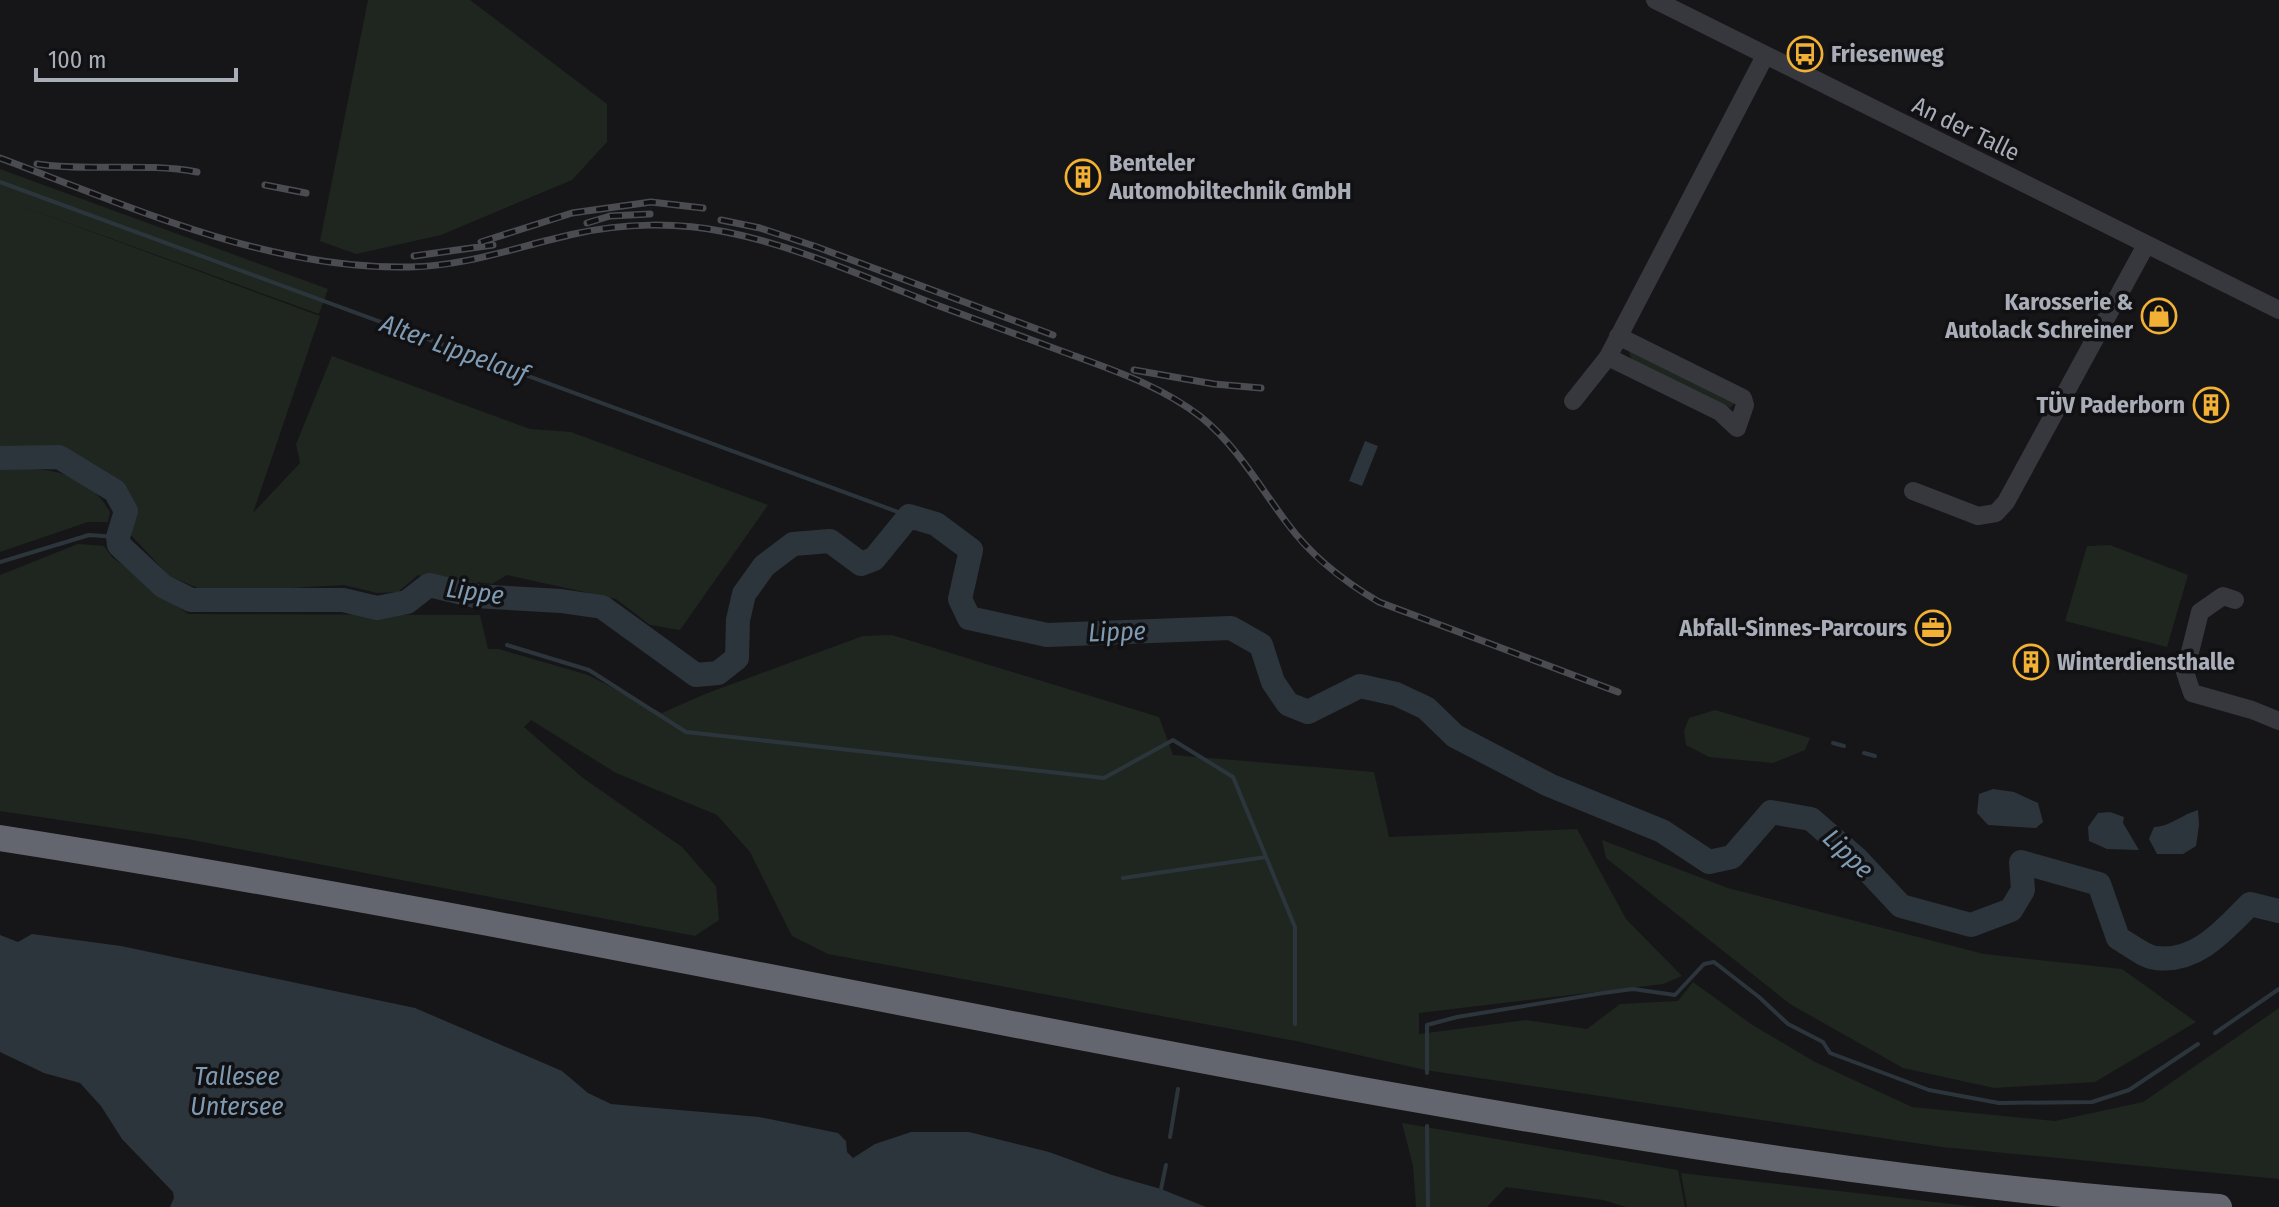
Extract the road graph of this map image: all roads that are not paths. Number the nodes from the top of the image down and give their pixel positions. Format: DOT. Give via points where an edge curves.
graph roads {
  1 [pos="1655,0"];
  2 [pos="1765,56"];
  3 [pos="2146,245"];
  4 [pos="2279,310"];
  5 [pos="1618,336"];
  6 [pos="1608,357"];
  7 [pos="1573,401"];
  8 [pos="1913,491"];
  9 [pos="2235,600"];
  10 [pos="2279,721"];
  11 [pos="0,838"];
  12 [pos="2219,1207"];
  1 -- 2 [label="street, An der Talle"];
  2 -- 3 [label="street, An der Talle"];
  2 -- 5 [label="street"];
  3 -- 4 [label="street, An der Talle"];
  3 -- 8 [label="street" via="1996,513 1978,516"];
  5 -- 6 [label="street"];
  5 -- 6 [label="street" via="1743,398 1740,421"];
  6 -- 7 [label="street"];
  9 -- 10 [label="street" via="2223,596 2200,612 2185,672 2192,693"];
  11 -- 12 [label="highway" via="229,874 1639,1139 1909,1178"];
}
